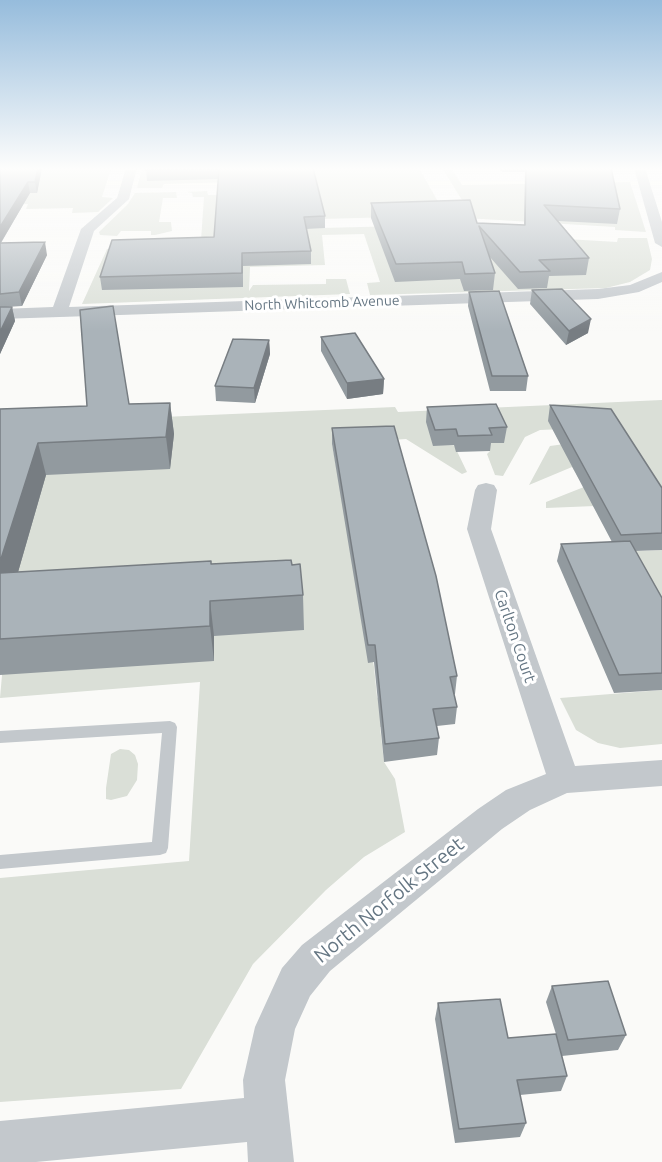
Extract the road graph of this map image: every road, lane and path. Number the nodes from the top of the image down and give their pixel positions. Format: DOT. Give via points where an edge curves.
graph roads {
  1 [pos="97,222"];
  2 [pos="656,222"];
  3 [pos="662,243"];
  4 [pos="662,276"];
  5 [pos="59,312"];
  6 [pos="0,314"];
  7 [pos="486,490"];
  8 [pos="0,737"];
  9 [pos="662,774"];
  10 [pos="564,780"];
  11 [pos="0,862"];
  12 [pos="269,1118"];
  13 [pos="0,1143"];
  14 [pos="271,1162"];
  1 -- 5 [label="street" via="88,230"];
  2 -- 3 [label="street"];
  4 -- 5 [label="street, North Whitcomb Avenue" via="644,286 590,295"];
  5 -- 6 [label="street, North Whitcomb Avenue"];
  7 -- 10 [label="street, Carlton Court" via="480,530"];
  8 -- 11 [label="lane" via="170,727 160,848"];
  9 -- 10 [label="street, North Norfolk Street"];
  10 -- 12 [label="street, North Norfolk Street" via="533,792 490,819 316,958 296,982 275,1027 264,1080"];
  12 -- 13 [label="street"];
  12 -- 14 [label="street, North Norfolk Street"];
}
